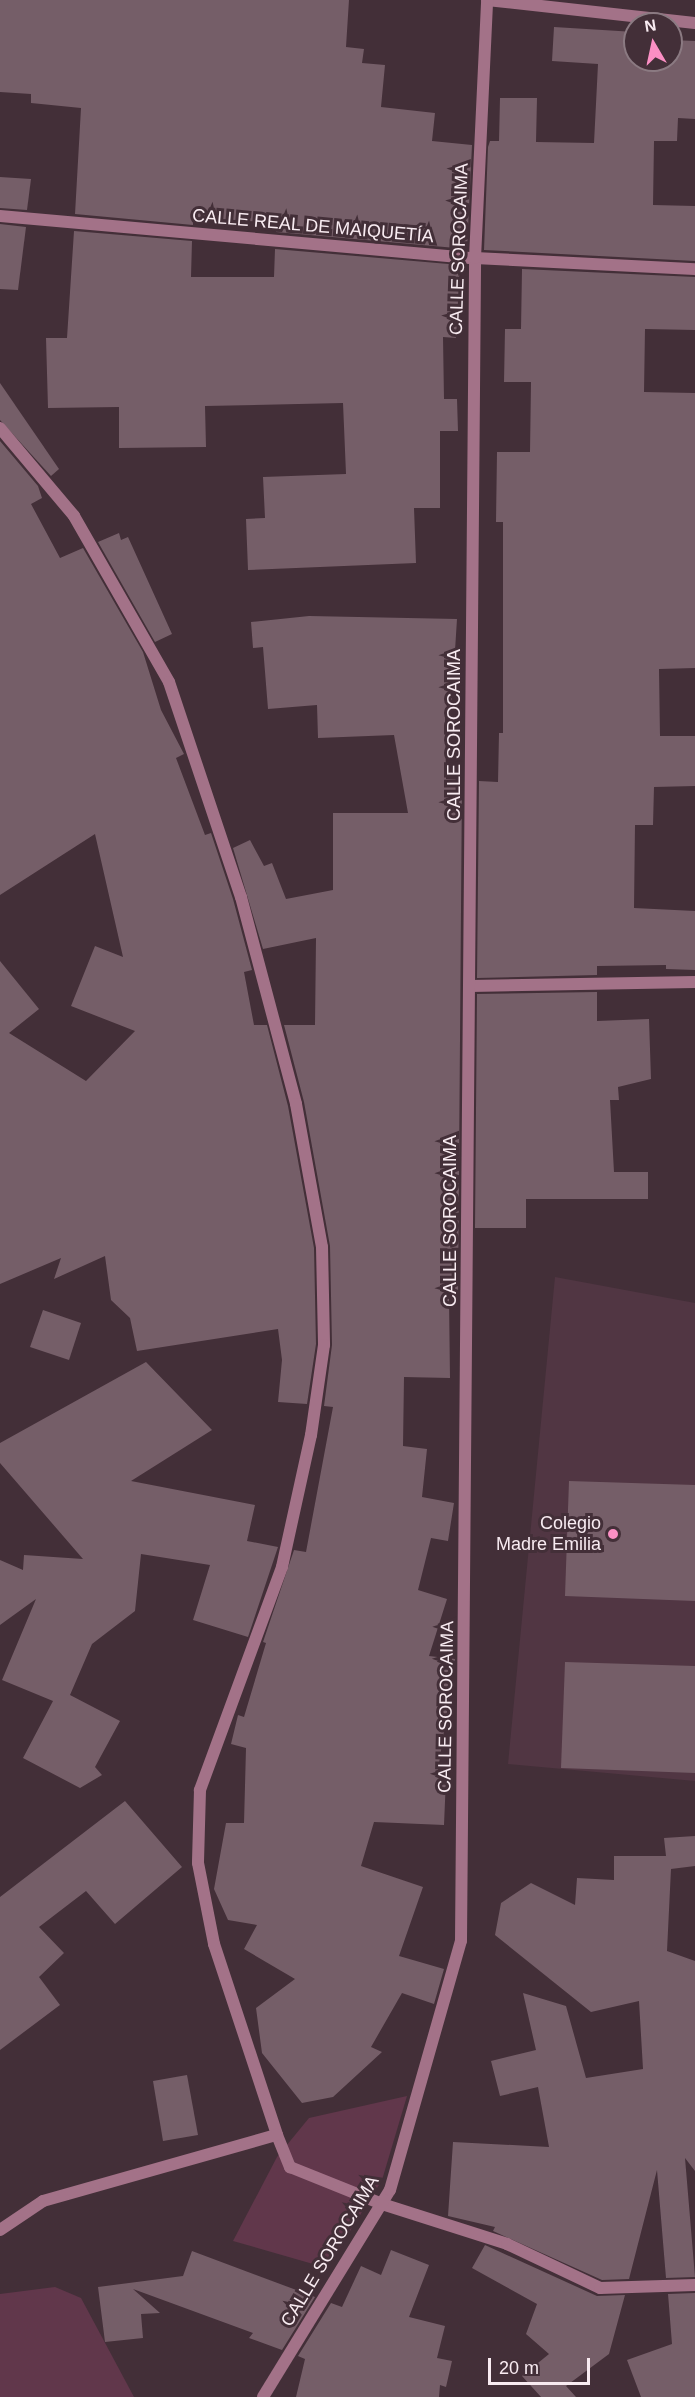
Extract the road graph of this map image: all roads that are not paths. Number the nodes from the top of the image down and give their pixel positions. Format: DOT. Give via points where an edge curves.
graph roads {
  1 [pos="487,0"];
  2 [pos="695,23"];
  3 [pos="0,216"];
  4 [pos="475,258"];
  5 [pos="695,269"];
  6 [pos="0,428"];
  7 [pos="695,982"];
  8 [pos="470,986"];
  9 [pos="277,2135"];
  10 [pos="382,2204"];
  11 [pos="0,2230"];
  12 [pos="695,2285"];
  13 [pos="263,2397"];
  1 -- 2 [label="street"];
  1 -- 4 [label="street, CALLE SOROCAIMA"];
  3 -- 4 [label="street, CALLE REAL DE MAIQUETÍA"];
  4 -- 5 [label="street, CALLE REAL DE MAIQUETÍA"];
  4 -- 8 [label="street, CALLE SOROCAIMA"];
  6 -- 9 [label="street" via="74,516 170,682 241,897 296,1104 321,1247 324,1345 311,1435 284,1556 200,1790 198,1863 214,1944"];
  7 -- 8 [label="street"];
  8 -- 10 [label="street, CALLE SOROCAIMA" via="461,1941 390,2190"];
  9 -- 10 [label="street" via="290,2167"];
  9 -- 11 [label="street" via="43,2201"];
  10 -- 12 [label="street" via="507,2244 600,2288"];
  10 -- 13 [label="street, CALLE SOROCAIMA"];
}
